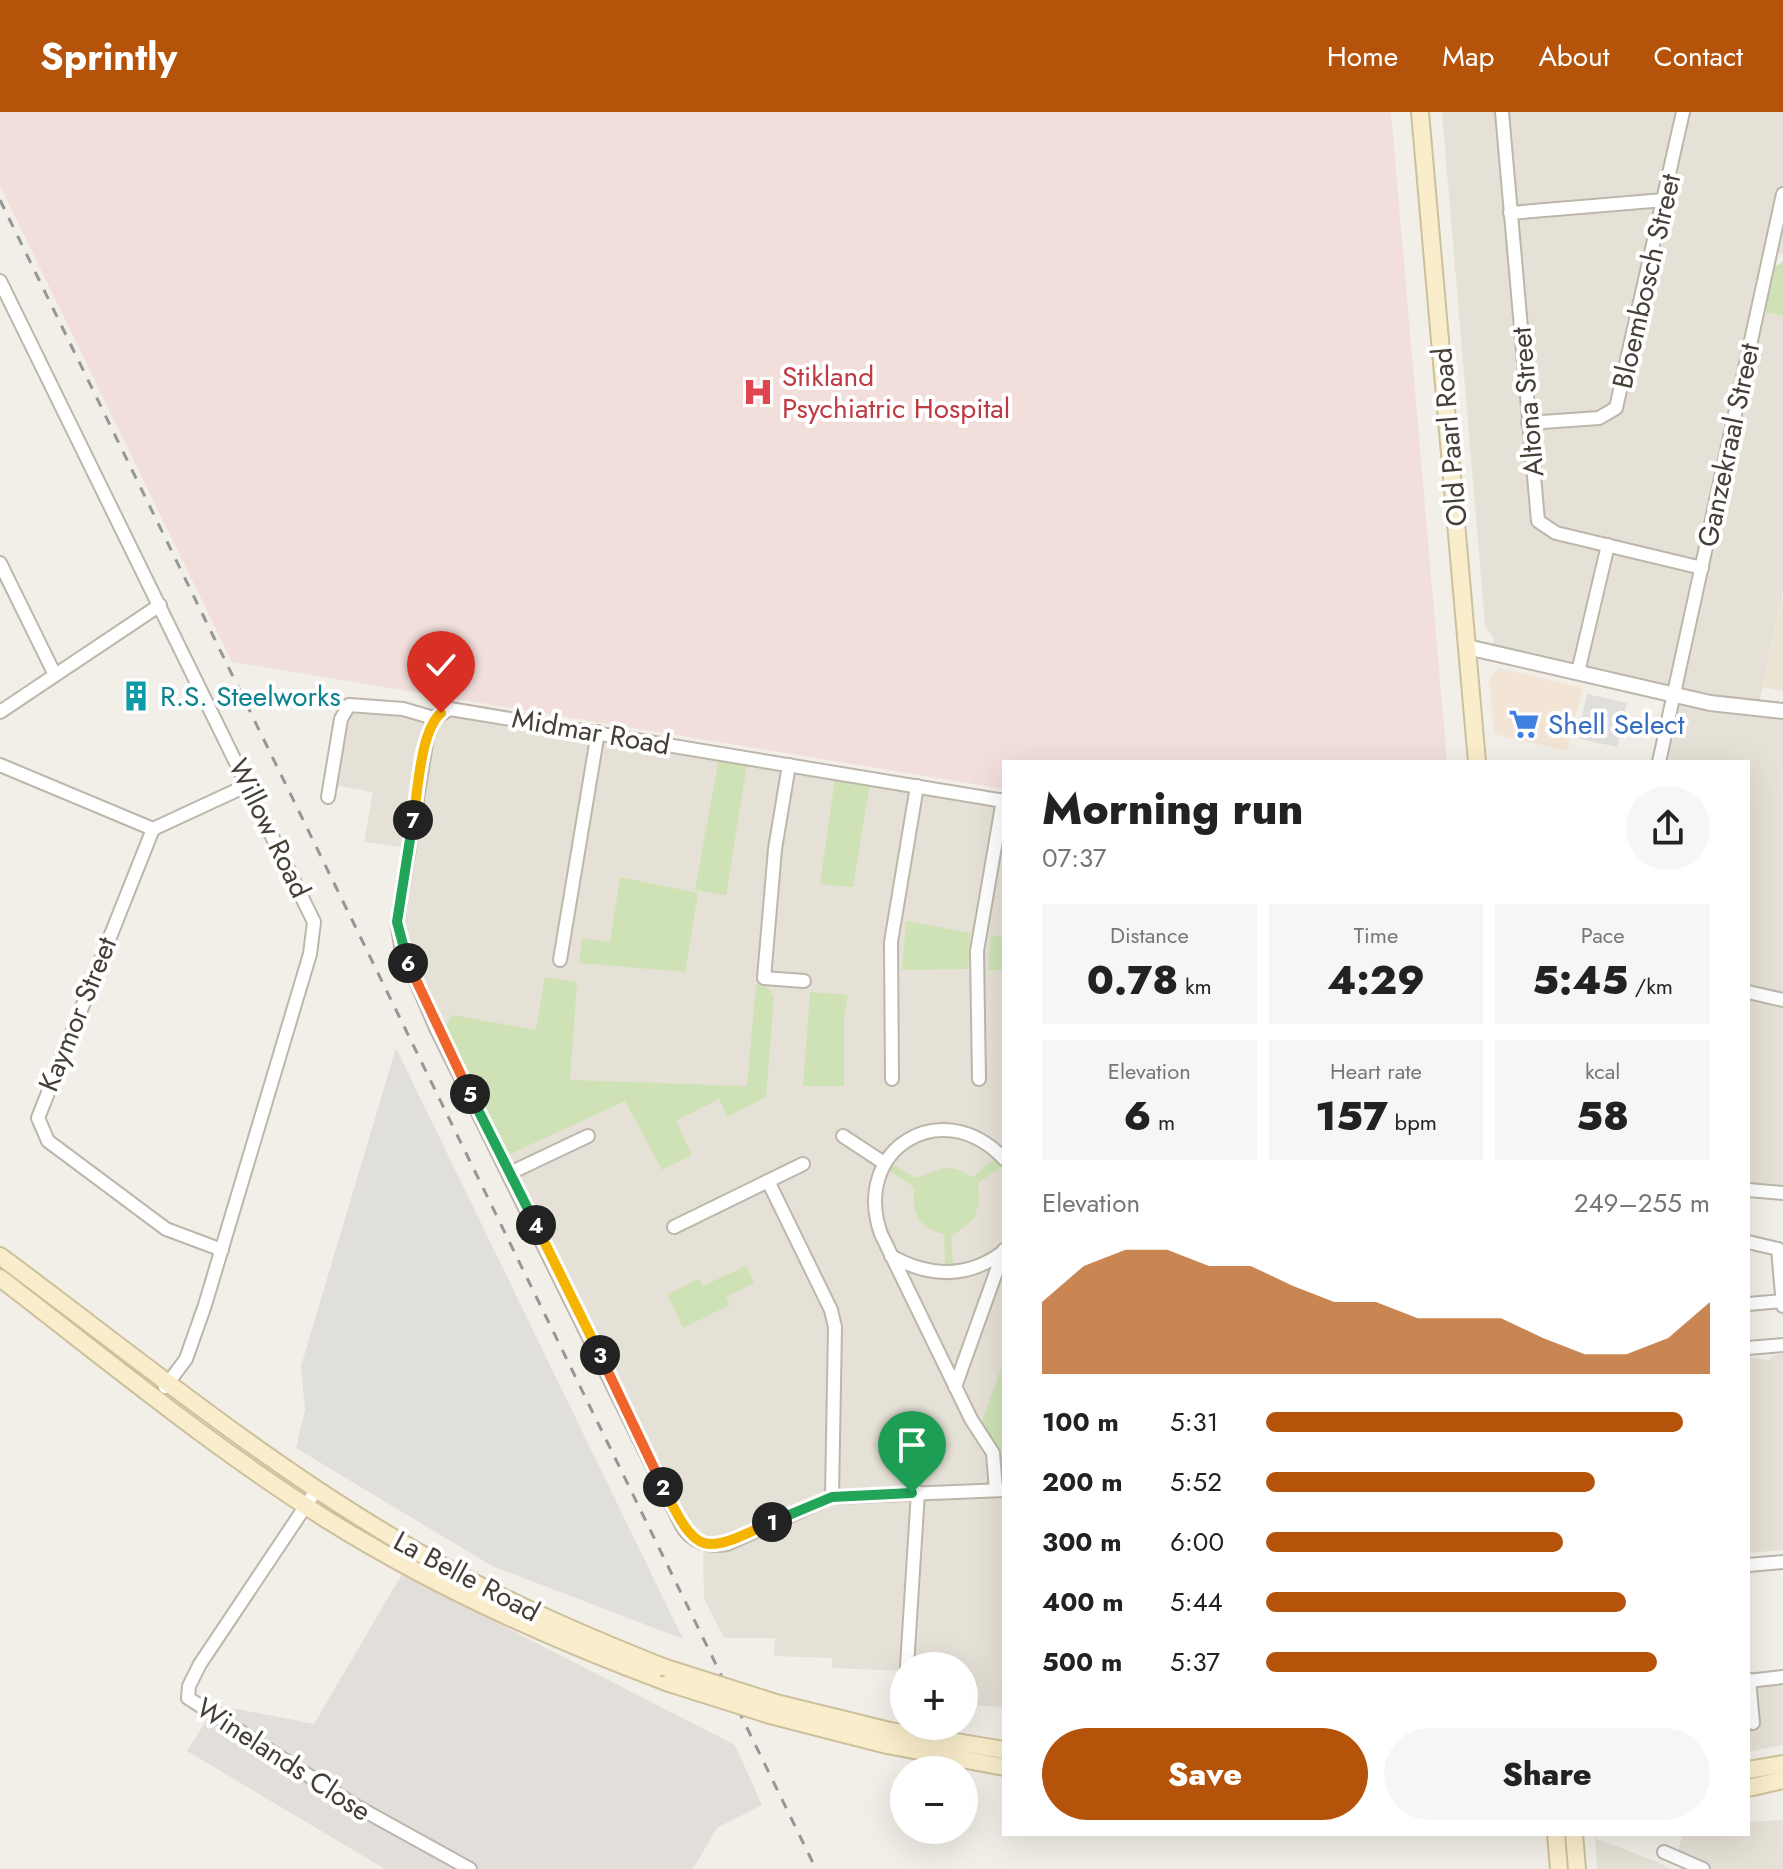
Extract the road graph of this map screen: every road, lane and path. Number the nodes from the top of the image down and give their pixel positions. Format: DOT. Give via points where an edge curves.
graph roads {
  1 [pos="1420,112"];
  2 [pos="1502,112"];
  3 [pos="1683,112"];
  4 [pos="1783,194"];
  5 [pos="1664,200"];
  6 [pos="1510,213"];
  7 [pos="1777,254"];
  8 [pos="0,281"];
  9 [pos="1528,423"];
  10 [pos="1608,545"];
  11 [pos="0,563"];
  12 [pos="1702,568"];
  13 [pos="160,605"];
  14 [pos="1467,647"];
  15 [pos="1578,672"];
  16 [pos="55,675"];
  17 [pos="1674,695"];
  18 [pos="1783,711"];
  19 [pos="0,712"];
  20 [pos="434,718"];
  21 [pos="598,732"];
  22 [pos="1477,760"];
  23 [pos="1659,760"];
  24 [pos="0,765"];
  25 [pos="789,765"];
  26 [pos="248,785"];
  27 [pos="917,786"];
  28 [pos="328,797"];
  29 [pos="1002,800"];
  30 [pos="1002,811"];
  31 [pos="153,829"];
  32 [pos="560,960"];
  33 [pos="804,981"];
  34 [pos="1750,992"];
  35 [pos="1783,1000"];
  36 [pos="892,1079"];
  37 [pos="979,1079"];
  38 [pos="588,1136"];
  39 [pos="843,1136"];
  40 [pos="1002,1157"];
  41 [pos="884,1163"];
  42 [pos="803,1164"];
  43 [pos="510,1173"];
  44 [pos="768,1181"];
  45 [pos="1750,1190"];
  46 [pos="1783,1193"];
  47 [pos="674,1227"];
  48 [pos="1750,1242"];
  49 [pos="222,1250"];
  50 [pos="1002,1253"];
  51 [pos="0,1256"];
  52 [pos="891,1256"];
  53 [pos="1002,1257"];
  54 [pos="0,1278"];
  55 [pos="1750,1304"];
  56 [pos="1783,1304"];
  57 [pos="1783,1345"];
  58 [pos="1750,1348"];
  59 [pos="169,1383"];
  60 [pos="955,1387"];
  61 [pos="155,1396"];
  62 [pos="317,1489"];
  63 [pos="1000,1490"];
  64 [pos="918,1492"];
  65 [pos="832,1497"];
  66 [pos="306,1506"];
  67 [pos="1783,1562"];
  68 [pos="1750,1565"];
  69 [pos="908,1652"];
  70 [pos="666,1675"];
  71 [pos="1783,1677"];
  72 [pos="1750,1680"];
  73 [pos="1750,1691"];
  74 [pos="773,1709"];
  75 [pos="1753,1723"];
  76 [pos="1002,1750"];
  77 [pos="1783,1764"];
  78 [pos="1002,1767"];
  79 [pos="1750,1770"];
  80 [pos="1783,1780"];
  81 [pos="1750,1788"];
  82 [pos="1556,1836"];
  83 [pos="1574,1836"];
  84 [pos="1664,1852"];
  85 [pos="470,1869"];
  86 [pos="1559,1869"];
  87 [pos="1577,1869"];
  88 [pos="1703,1869"];
  1 -- 14 [label="main road, Old Paarl Road"];
  2 -- 6 [label="street, Altona Street"];
  3 -- 5 [label="street, Bloembosch Street"];
  4 -- 7 [label="street, Ganzekraal Street"];
  5 -- 6 [label="street"];
  5 -- 9 [label="street, Bloembosch Street" via="1616,408 1599,418"];
  6 -- 9 [label="street, Altona Street"];
  7 -- 12 [label="street, Ganzekraal Street"];
  8 -- 13 [label="street, Willow Road"];
  9 -- 10 [label="street, Altona Street" via="1539,523 1551,532"];
  10 -- 12 [label="street, Altona Street"];
  10 -- 15 [label="street"];
  11 -- 16 [label="street"];
  12 -- 17 [label="street, Ganzekraal Street"];
  13 -- 16 [label="street"];
  13 -- 26 [label="street, Willow Road"];
  14 -- 15 [label="street"];
  14 -- 22 [label="main road, Old Paarl Road"];
  15 -- 17 [label="street"];
  16 -- 19 [label="street"];
  17 -- 18 [label="street"];
  17 -- 23 [label="street, Ganzekraal Street"];
  20 -- 21 [label="street, Midmar Road" via="454,709"];
  20 -- 28 [label="street" via="403,709 349,705 341,719"];
  20 -- 43 [label="street" via="424,752 398,934 436,1028"];
  21 -- 25 [label="street, Midmar Road"];
  21 -- 32 [label="street"];
  24 -- 31 [label="street"];
  25 -- 27 [label="street, Midmar Road"];
  25 -- 33 [label="street" via="775,849 764,978"];
  26 -- 31 [label="street"];
  26 -- 49 [label="street, Willow Road" via="312,913 314,932"];
  27 -- 29 [label="street, Midmar Road"];
  27 -- 36 [label="street" via="891,942"];
  30 -- 37 [label="street" via="977,951"];
  31 -- 49 [label="street, Kaymor Street" via="38,1118 48,1141 166,1229"];
  34 -- 35 [label="street"];
  38 -- 43 [label="street"];
  39 -- 41 [label="street"];
  40 -- 41 [label="street" via="971,1133 936,1129 905,1141"];
  41 -- 52 [label="street" via="873,1203"];
  42 -- 44 [label="street"];
  43 -- 65 [label="street" via="686,1533 704,1544 727,1544"];
  44 -- 47 [label="street"];
  44 -- 65 [label="street" via="835,1324"];
  45 -- 46 [label="street"];
  48 -- 56 [label="street" via="1778,1249"];
  49 -- 59 [label="street, Willow Road" via="190,1349"];
  50 -- 52 [label="street" via="989,1263 957,1273 924,1271"];
  51 -- 59 [label="main road, La Belle Road"];
  52 -- 60 [label="street"];
  53 -- 60 [label="street"];
  54 -- 61 [label="main road, La Belle Road"];
  55 -- 56 [label="street"];
  57 -- 58 [label="street"];
  59 -- 61 [label="street, Willow Road"];
  59 -- 62 [label="main road, La Belle Road"];
  60 -- 63 [label="street" via="995,1457"];
  61 -- 66 [label="main road, La Belle Road"];
  62 -- 66 [label="street, Winelands Close"];
  62 -- 70 [label="main road, La Belle Road" via="504,1599"];
  63 -- 64 [label="street"];
  64 -- 65 [label="street"];
  64 -- 69 [label="street"];
  66 -- 70 [label="main road, La Belle Road" via="503,1614"];
  66 -- 85 [label="street, Winelands Close" via="200,1664 188,1698 384,1823"];
  67 -- 68 [label="street"];
  70 -- 74 [label="main road, La Belle Road, bridge"];
  71 -- 72 [label="street"];
  73 -- 75 [label="street"];
  74 -- 76 [label="main road, La Belle Road"];
  74 -- 78 [label="main road, La Belle Road" via="887,1745"];
  77 -- 79 [label="main road"];
  80 -- 81 [label="main road"];
  82 -- 86 [label="main road"];
  83 -- 87 [label="main road"];
  84 -- 88 [label="street"];
}
